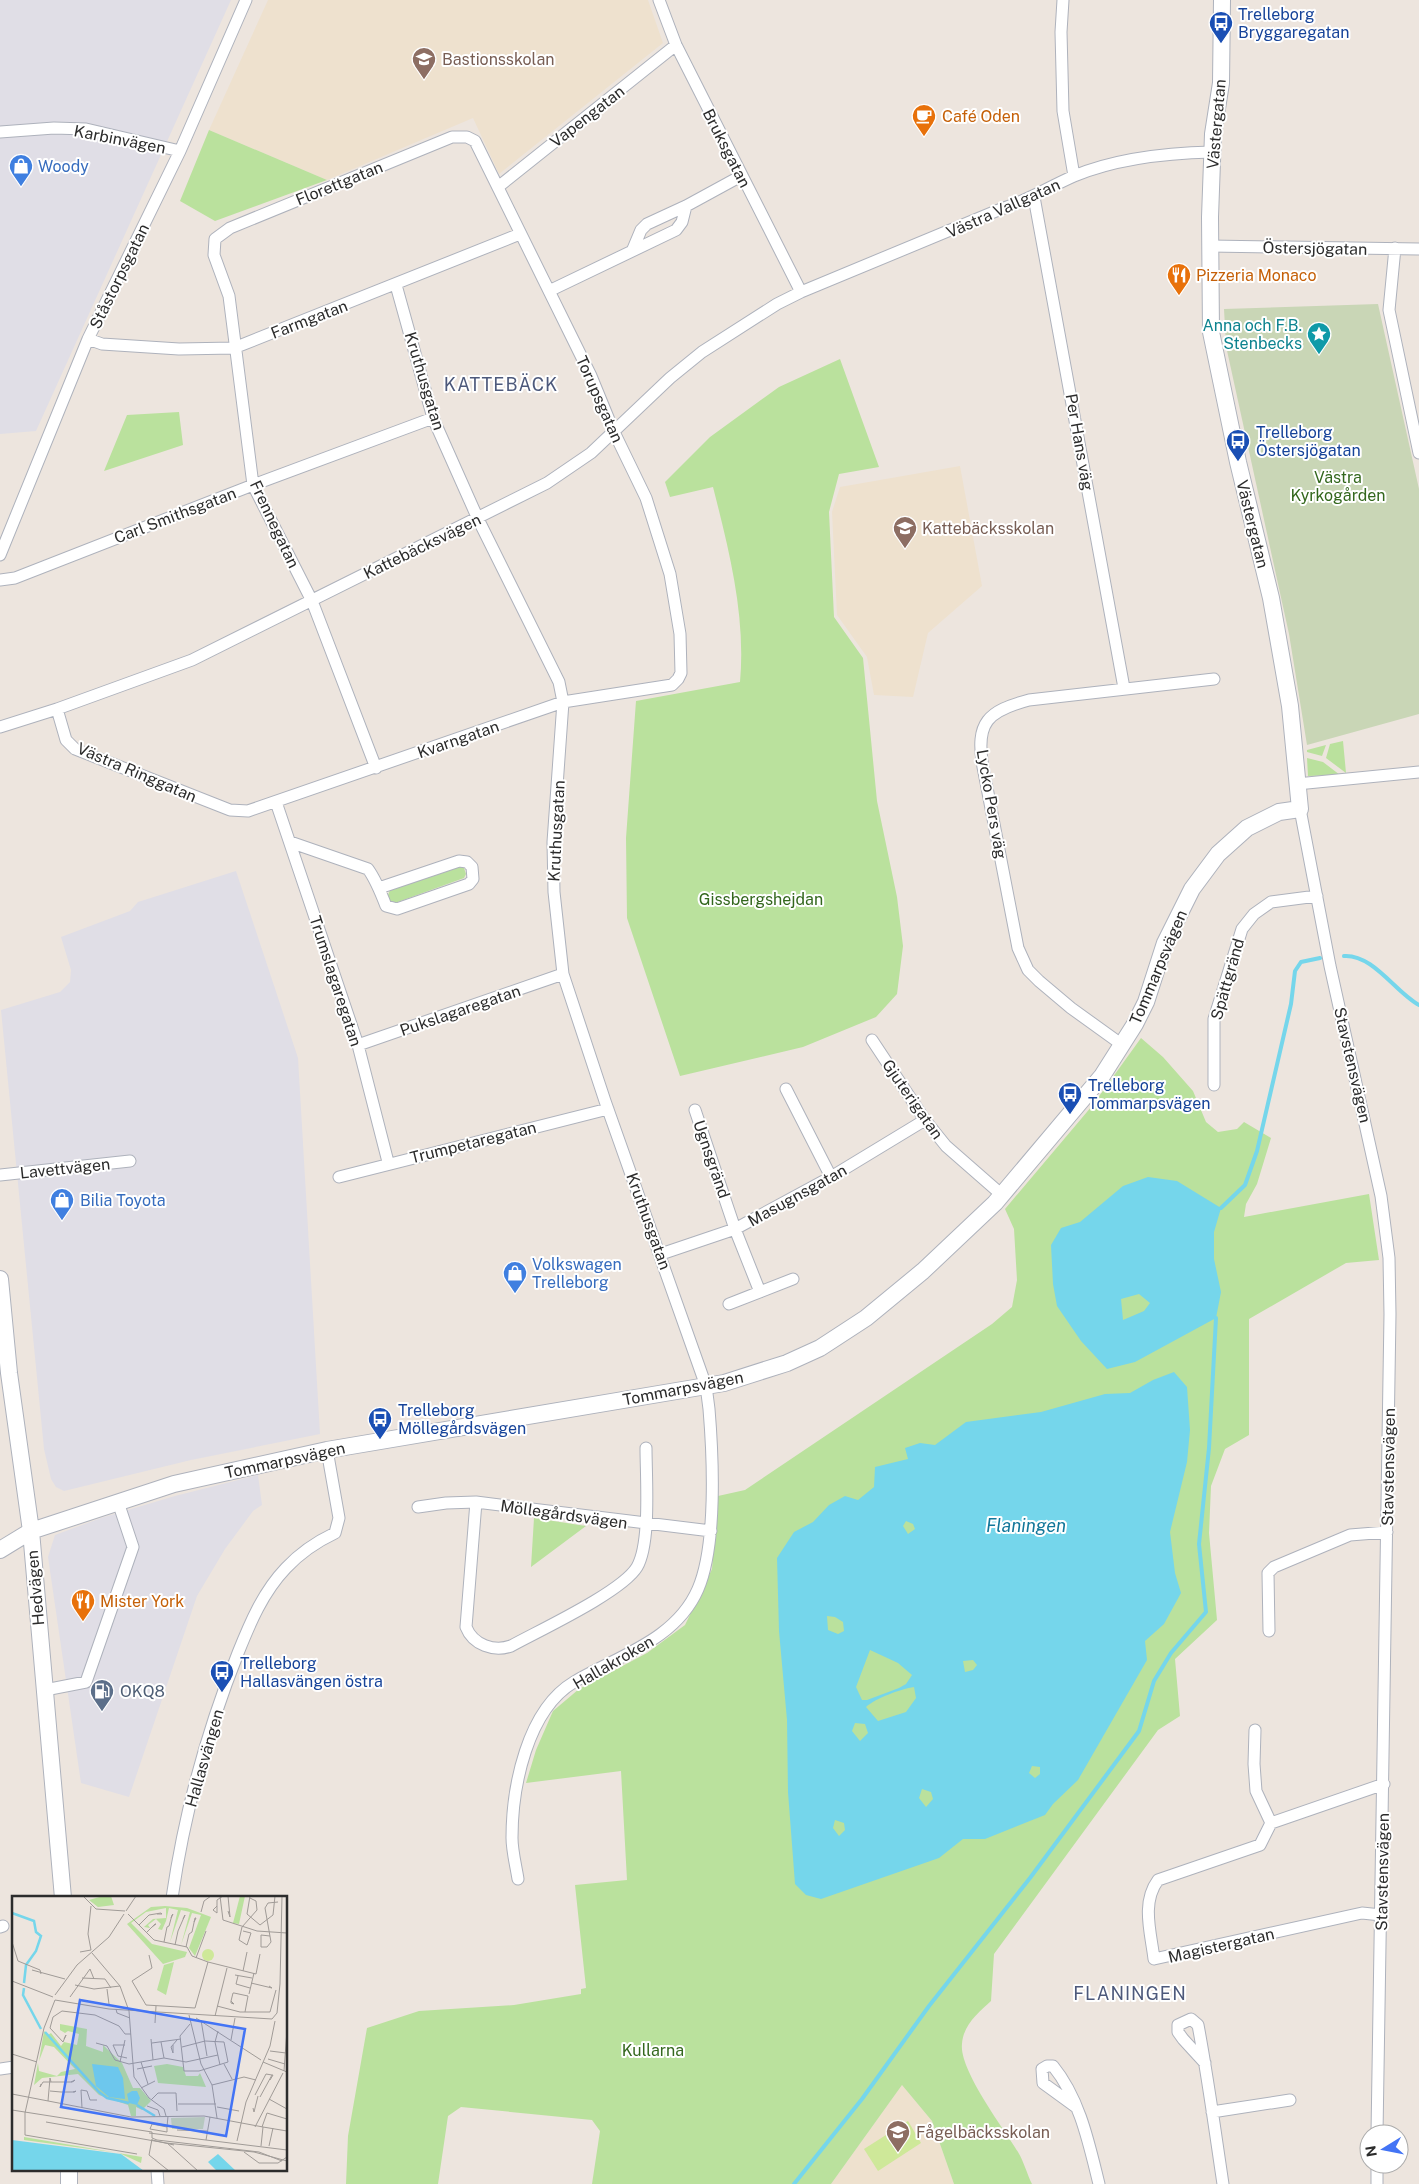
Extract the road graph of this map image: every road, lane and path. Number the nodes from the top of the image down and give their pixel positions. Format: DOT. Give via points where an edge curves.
graph roads {
  1 [pos="246,0"];
  2 [pos="659,0"];
  3 [pos="1062,0"];
  4 [pos="1222,0"];
  5 [pos="676,45"];
  6 [pos="0,132"];
  7 [pos="467,137"];
  8 [pos="180,150"];
  9 [pos="1212,152"];
  10 [pos="740,176"];
  11 [pos="1074,176"];
  12 [pos="498,187"];
  13 [pos="1034,197"];
  14 [pos="686,206"];
  15 [pos="520,234"];
  16 [pos="215,239"];
  17 [pos="1210,246"];
  18 [pos="1395,248"];
  19 [pos="633,249"];
  20 [pos="1419,249"];
  21 [pos="396,285"];
  22 [pos="549,291"];
  23 [pos="801,292"];
  24 [pos="88,339"];
  25 [pos="234,348"];
  26 [pos="434,418"];
  27 [pos="614,432"];
  28 [pos="1419,454"];
  29 [pos="253,485"];
  30 [pos="478,519"];
  31 [pos="0,555"];
  32 [pos="0,580"];
  33 [pos="312,601"];
  34 [pos="1214,679"];
  35 [pos="678,680"];
  36 [pos="1124,688"];
  37 [pos="563,702"];
  38 [pos="57,709"];
  39 [pos="0,727"];
  40 [pos="376,768"];
  41 [pos="1419,772"];
  42 [pos="1297,784"];
  43 [pos="276,802"];
  44 [pos="1300,809"];
  45 [pos="240,812"];
  46 [pos="290,842"];
  47 [pos="379,888"];
  48 [pos="1317,896"];
  49 [pos="563,974"];
  50 [pos="872,1040"];
  51 [pos="1122,1044"];
  52 [pos="358,1045"];
  53 [pos="1214,1085"];
  54 [pos="786,1089"];
  55 [pos="608,1109"];
  56 [pos="695,1110"];
  57 [pos="925,1120"];
  58 [pos="130,1162"];
  59 [pos="388,1162"];
  60 [pos="0,1175"];
  61 [pos="339,1176"];
  62 [pos="831,1177"];
  63 [pos="1002,1195"];
  64 [pos="735,1229"];
  65 [pos="661,1254"];
  66 [pos="0,1279"];
  67 [pos="793,1279"];
  68 [pos="760,1292"];
  69 [pos="729,1304"];
  70 [pos="706,1386"];
  71 [pos="646,1448"];
  72 [pos="327,1450"];
  73 [pos="118,1502"];
  74 [pos="476,1502"];
  75 [pos="418,1507"];
  76 [pos="645,1525"];
  77 [pos="31,1531"];
  78 [pos="711,1531"];
  79 [pos="1387,1532"];
  80 [pos="0,1550"];
  81 [pos="1268,1631"];
  82 [pos="44,1690"];
  83 [pos="1256,1730"];
  84 [pos="1384,1784"];
  85 [pos="1271,1823"];
  86 [pos="518,1879"];
  87 [pos="63,1896"];
  88 [pos="172,1896"];
  89 [pos="1381,1915"];
  90 [pos="1204,2063"];
  91 [pos="1290,2100"];
  92 [pos="1076,2107"];
  93 [pos="1212,2112"];
  94 [pos="1377,2124"];
  95 [pos="1099,2184"];
  96 [pos="1223,2184"];
  1 -- 8 [label="street, Ståstorpsgatan"];
  2 -- 5 [label="street, Bruksgatan"];
  3 -- 11 [label="street" via="1062,111"];
  4 -- 9 [label="street, Västergatan" via="1221,83"];
  5 -- 10 [label="street, Bruksgatan"];
  5 -- 12 [label="street, Vapengatan"];
  6 -- 8 [label="street, Karbinvägen" via="86,129"];
  7 -- 12 [label="street, Torupsgatan" via="475,140"];
  7 -- 16 [label="street, Florettgatan" via="452,137 230,228"];
  8 -- 24 [label="street, Ståstorpsgatan"];
  9 -- 11 [label="street, Västra Vallgatan" via="1117,164"];
  9 -- 17 [label="street, Västergatan"];
  10 -- 14 [label="street"];
  10 -- 23 [label="street, Bruksgatan"];
  11 -- 13 [label="street, Västra Vallgatan"];
  12 -- 15 [label="street, Torupsgatan"];
  13 -- 23 [label="street, Västra Vallgatan"];
  13 -- 36 [label="street, Per Hans väg"];
  14 -- 19 [label="street" via="647,224"];
  14 -- 19 [label="street" via="676,230"];
  15 -- 21 [label="street, Farmgatan"];
  15 -- 22 [label="street, Torupsgatan"];
  16 -- 25 [label="street, Frennegatan" via="214,255 229,296"];
  17 -- 18 [label="street, Östersjögatan"];
  17 -- 42 [label="street, Västergatan" via="1211,332 1271,598 1290,706"];
  18 -- 20 [label="street, Östersjögatan"];
  18 -- 28 [label="street" via="1389,310"];
  19 -- 22 [label="street"];
  21 -- 25 [label="street, Farmgatan"];
  21 -- 26 [label="street, Kruthusgatan"];
  22 -- 27 [label="street, Torupsgatan" via="591,376"];
  23 -- 27 [label="street, Kattebäcksvägen" via="702,352"];
  24 -- 25 [label="street, Farmgatan" via="102,344"];
  24 -- 31 [label="street, Ståstorpsgatan"];
  25 -- 29 [label="street, Frennegatan"];
  26 -- 29 [label="street, Carl Smithsgatan"];
  26 -- 30 [label="street, Kruthusgatan"];
  27 -- 30 [label="street, Kattebäcksvägen" via="591,453 546,482"];
  27 -- 35 [label="street, Torupsgatan" via="646,498 670,574 680,634 681,673"];
  29 -- 32 [label="street, Carl Smithsgatan" via="15,578"];
  29 -- 33 [label="street, Frennegatan"];
  30 -- 33 [label="street, Kattebäcksvägen"];
  30 -- 37 [label="street, Kruthusgatan" via="559,682"];
  33 -- 38 [label="street, Kattebäcksvägen" via="192,660"];
  33 -- 40 [label="street, Frennegatan"];
  34 -- 36 [label="street, Lycko Pers väg"];
  35 -- 37 [label="street, Kvarngatan" via="672,685"];
  36 -- 51 [label="street, Lycko Pers väg" via="1006,706 988,718 981,737 982,761 1018,948 1028,970 1071,1008"];
  37 -- 40 [label="street, Kvarngatan"];
  37 -- 49 [label="street, Kruthusgatan" via="553,842 554,892"];
  38 -- 39 [label="street, Kattebäcksvägen"];
  38 -- 45 [label="street, Västra Ringgatan" via="66,740 75,749"];
  40 -- 43 [label="street, Kvarngatan"];
  41 -- 42 [label="street"];
  42 -- 44 [label="street, Västergatan"];
  43 -- 45 [label="street, Kvarngatan"];
  43 -- 46 [label="street, Trumslagaregatan"];
  44 -- 48 [label="street, Stavstensvägen"];
  44 -- 51 [label="street, Tommarpsvägen" via="1279,812 1247,828 1218,854 1192,889 1164,944 1146,1002"];
  46 -- 47 [label="street" via="368,869"];
  46 -- 52 [label="street, Trumslagaregatan"];
  47 -- 47 [label="street" via="386,906 397,910 469,884 472,867 459,861"];
  48 -- 53 [label="street, Spättgränd" via="1271,902 1254,914 1242,929 1214,1019"];
  48 -- 79 [label="street, Stavstensvägen" via="1382,1196 1389,1258"];
  49 -- 52 [label="street, Pukslagaregatan"];
  49 -- 55 [label="street, Kruthusgatan"];
  50 -- 57 [label="street, Gjuterigatan"];
  51 -- 63 [label="street, Tommarpsvägen" via="1096,1083"];
  52 -- 59 [label="street, Trumslagaregatan"];
  54 -- 62 [label="street"];
  55 -- 59 [label="street, Trumpetaregatan"];
  55 -- 65 [label="street, Kruthusgatan"];
  56 -- 64 [label="street, Ugnsgränd"];
  57 -- 62 [label="street, Masugnsgatan"];
  57 -- 63 [label="street, Gjuterigatan" via="946,1146"];
  58 -- 60 [label="street, Lavettvägen"];
  59 -- 61 [label="street, Trumpetaregatan"];
  62 -- 64 [label="street, Masugnsgatan"];
  63 -- 70 [label="street, Tommarpsvägen" via="923,1271 866,1318 820,1348 761,1372"];
  64 -- 65 [label="street, Masugnsgatan"];
  64 -- 68 [label="street, Ugnsgränd"];
  65 -- 70 [label="street, Kruthusgatan"];
  66 -- 77 [label="street, Hedvägen" via="9,1373"];
  67 -- 68 [label="street"];
  68 -- 69 [label="street"];
  70 -- 72 [label="street, Tommarpsvägen"];
  70 -- 78 [label="street, Hallakroken" via="711,1429"];
  71 -- 76 [label="street"];
  72 -- 73 [label="street, Tommarpsvägen" via="174,1484"];
  72 -- 88 [label="street, Hallasvängen" via="339,1518 334,1533 311,1546 285,1568 253,1616 224,1689 199,1771 177,1861"];
  73 -- 77 [label="street, Tommarpsvägen"];
  73 -- 82 [label="street" via="133,1547 86,1682"];
  74 -- 75 [label="street, Möllegårdsvägen"];
  74 -- 76 [label="street, Möllegårdsvägen"];
  74 -- 76 [label="street" via="466,1627 470,1637 480,1644 500,1650 620,1586 637,1567"];
  76 -- 78 [label="street, Möllegårdsvägen"];
  77 -- 80 [label="street, Tommarpsvägen"];
  77 -- 82 [label="street, Hedvägen"];
  78 -- 86 [label="street, Hallakroken" via="710,1547 698,1588 688,1607 668,1629 638,1650 572,1683 551,1702 536,1726 518,1782 512,1839"];
  79 -- 81 [label="street" via="1350,1535 1274,1567 1268,1573"];
  79 -- 84 [label="street, Stavstensvägen"];
  82 -- 87 [label="street, Hedvägen"];
  83 -- 85 [label="street" via="1256,1791"];
  84 -- 85 [label="street"];
  84 -- 89 [label="street, Stavstensvägen"];
  85 -- 89 [label="street, Magistergatan" via="1260,1845 1158,1880 1149,1892 1148,1916 1154,1959 1362,1913"];
  89 -- 94 [label="street, Stavstensvägen"];
  90 -- 93 [label="street"];
  91 -- 93 [label="street"];
  92 -- 95 [label="street"];
  93 -- 96 [label="street"];
}
